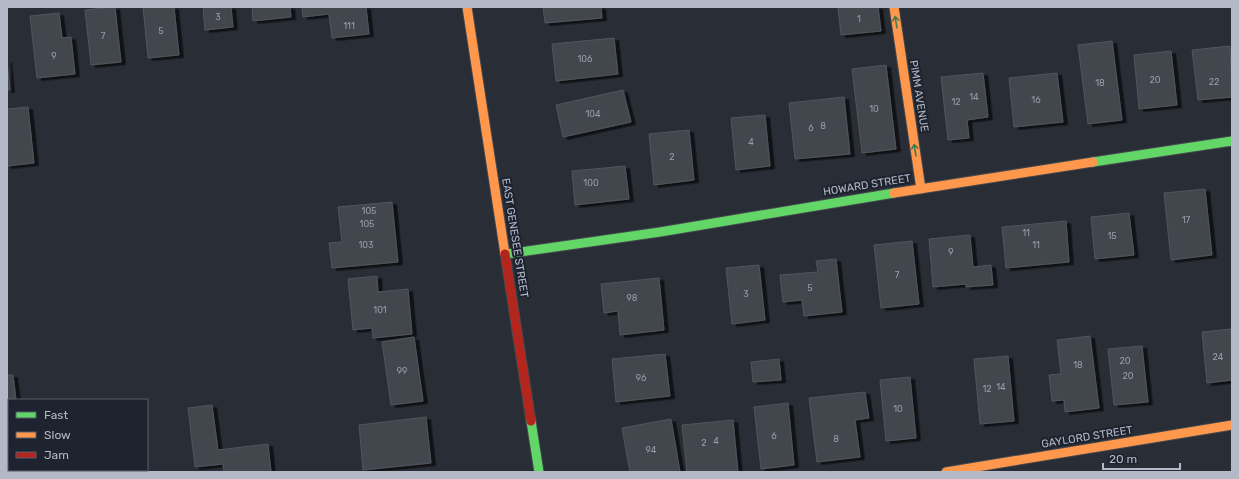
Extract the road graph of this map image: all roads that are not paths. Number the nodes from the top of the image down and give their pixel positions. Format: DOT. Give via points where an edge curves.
graph roads {
  1 [pos="467,7"];
  2 [pos="894,7"];
  3 [pos="1232,141"];
  4 [pos="921,189"];
  5 [pos="506,254"];
  6 [pos="1232,425"];
  7 [pos="539,472"];
  8 [pos="946,472"];
  1 -- 5 [label="main road, EAST GENESEE STREET"];
  4 -- 2 [label="main road, PIMM AVENUE, one-way"];
  3 -- 4 [label="main road, HOWARD STREET"];
  4 -- 5 [label="main road, HOWARD STREET" via="660,232"];
  5 -- 7 [label="main road, EAST GENESEE STREET"];
  6 -- 8 [label="main road, GAYLORD STREET"];
}
